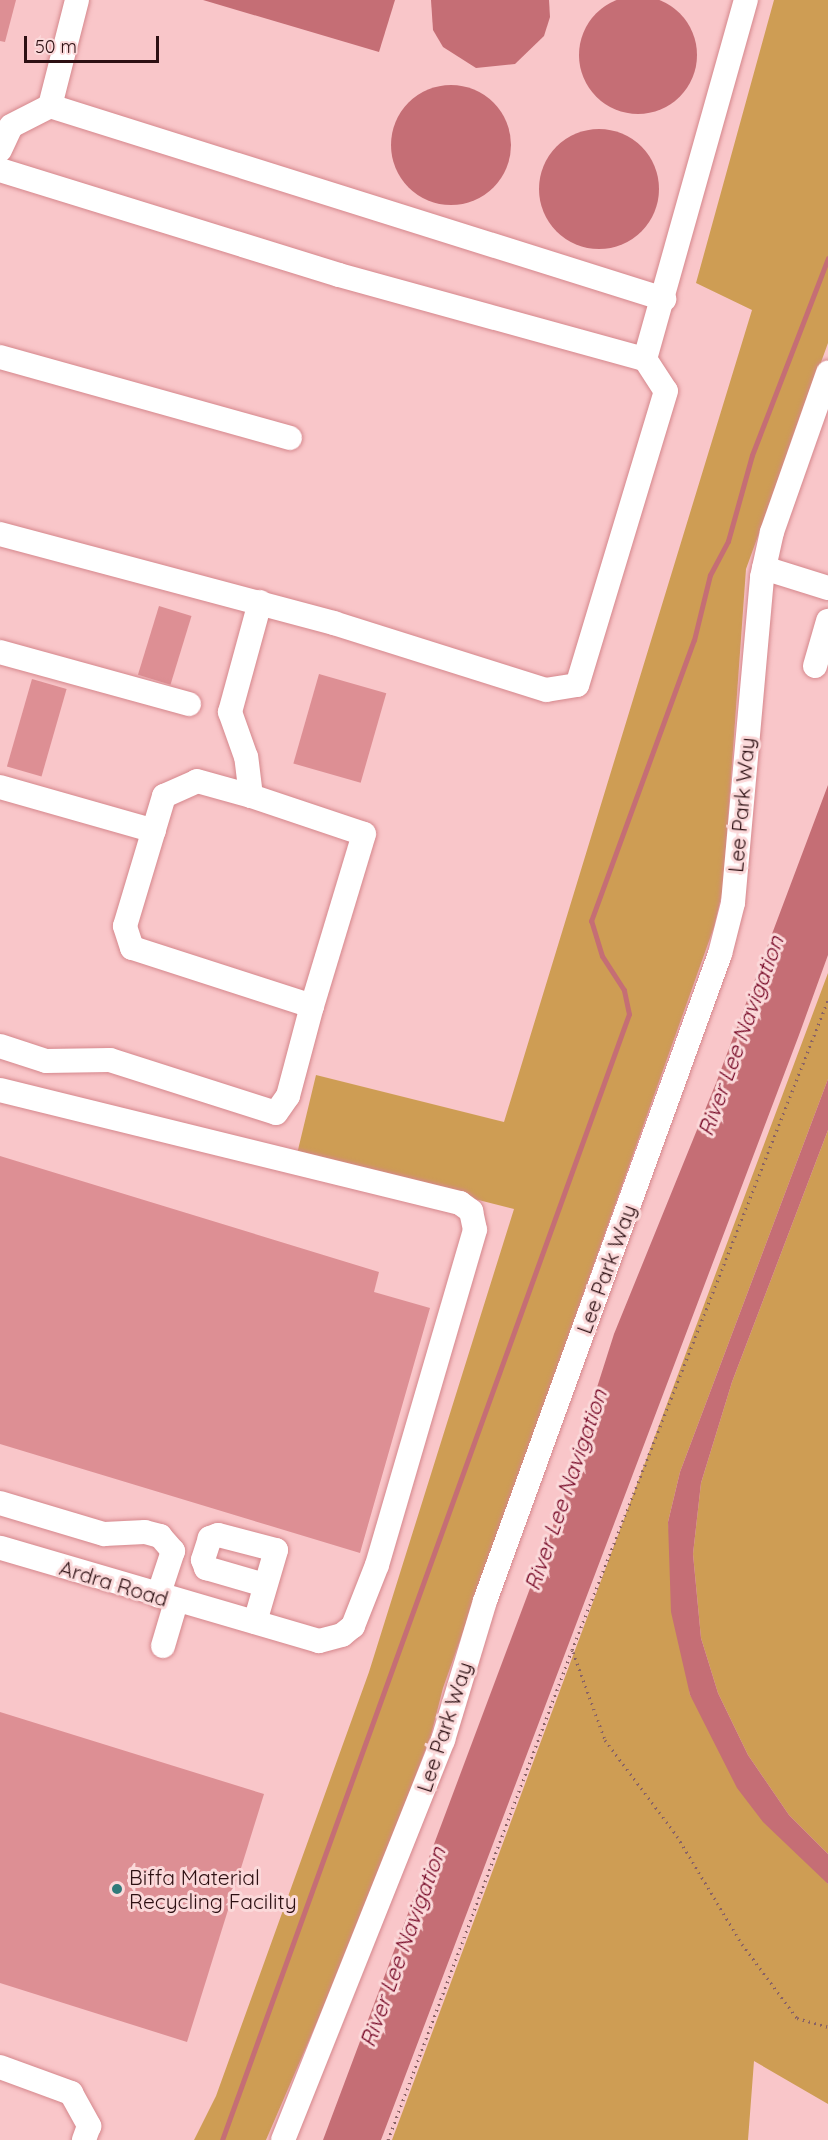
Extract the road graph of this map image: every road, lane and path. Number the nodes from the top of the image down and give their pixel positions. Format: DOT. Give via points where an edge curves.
graph roads {
  1 [pos="77,0"];
  2 [pos="746,0"];
  3 [pos="50,106"];
  4 [pos="0,150"];
  5 [pos="0,170"];
  6 [pos="664,298"];
  7 [pos="0,357"];
  8 [pos="645,359"];
  9 [pos="828,373"];
  10 [pos="290,438"];
  11 [pos="0,534"];
  12 [pos="764,568"];
  13 [pos="828,588"];
  14 [pos="260,602"];
  15 [pos="828,621"];
  16 [pos="0,652"];
  17 [pos="815,666"];
  18 [pos="189,704"];
  19 [pos="0,788"];
  20 [pos="251,796"];
  21 [pos="153,831"];
  22 [pos="828,1000"];
  23 [pos="312,1006"];
  24 [pos="0,1046"];
  25 [pos="0,1090"];
  26 [pos="0,1503"];
  27 [pos="0,1548"];
  28 [pos="265,1585"];
  29 [pos="167,1599"];
  30 [pos="255,1622"];
  31 [pos="163,1646"];
  32 [pos="572,1650"];
  33 [pos="828,2027"];
  34 [pos="0,2067"];
  35 [pos="84,2140"];
  36 [pos="283,2140"];
  37 [pos="388,2140"];
  1 -- 3 [label="street"];
  2 -- 6 [label="street"];
  3 -- 4 [label="street" via="10,126"];
  3 -- 6 [label="street"];
  5 -- 8 [label="street" via="339,275"];
  6 -- 8 [label="street"];
  7 -- 10 [label="street"];
  8 -- 14 [label="street" via="666,391 576,685 546,690"];
  9 -- 12 [label="street, Lee Park Way" via="772,532"];
  11 -- 14 [label="street"];
  12 -- 13 [label="street"];
  12 -- 36 [label="street, Lee Park Way" via="733,903 720,954 489,1590 443,1740"];
  14 -- 20 [label="street" via="230,712 246,757"];
  15 -- 17 [label="street"];
  16 -- 18 [label="street"];
  19 -- 21 [label="street"];
  20 -- 21 [label="street" via="197,781 164,796"];
  20 -- 23 [label="street" via="364,834"];
  21 -- 23 [label="street" via="125,926 132,948"];
  22 -- 32 [label="path"];
  23 -- 24 [label="street" via="288,1096 276,1113 110,1059 46,1061"];
  25 -- 30 [label="street, Ardra Road" via="399,1192 460,1203 471,1211 475,1230 378,1565 352,1626 332,1640 319,1641"];
  26 -- 29 [label="street" via="122,1535 145,1532 169,1542 173,1551"];
  27 -- 29 [label="street, Ardra Road"];
  28 -- 30 [label="street"];
  29 -- 30 [label="street, Ardra Road"];
  29 -- 31 [label="street"];
  32 -- 33 [label="path" via="605,1740 677,1836 742,1944 797,2018"];
  32 -- 37 [label="path"];
  34 -- 35 [label="street" via="71,2093 89,2126"];
}
